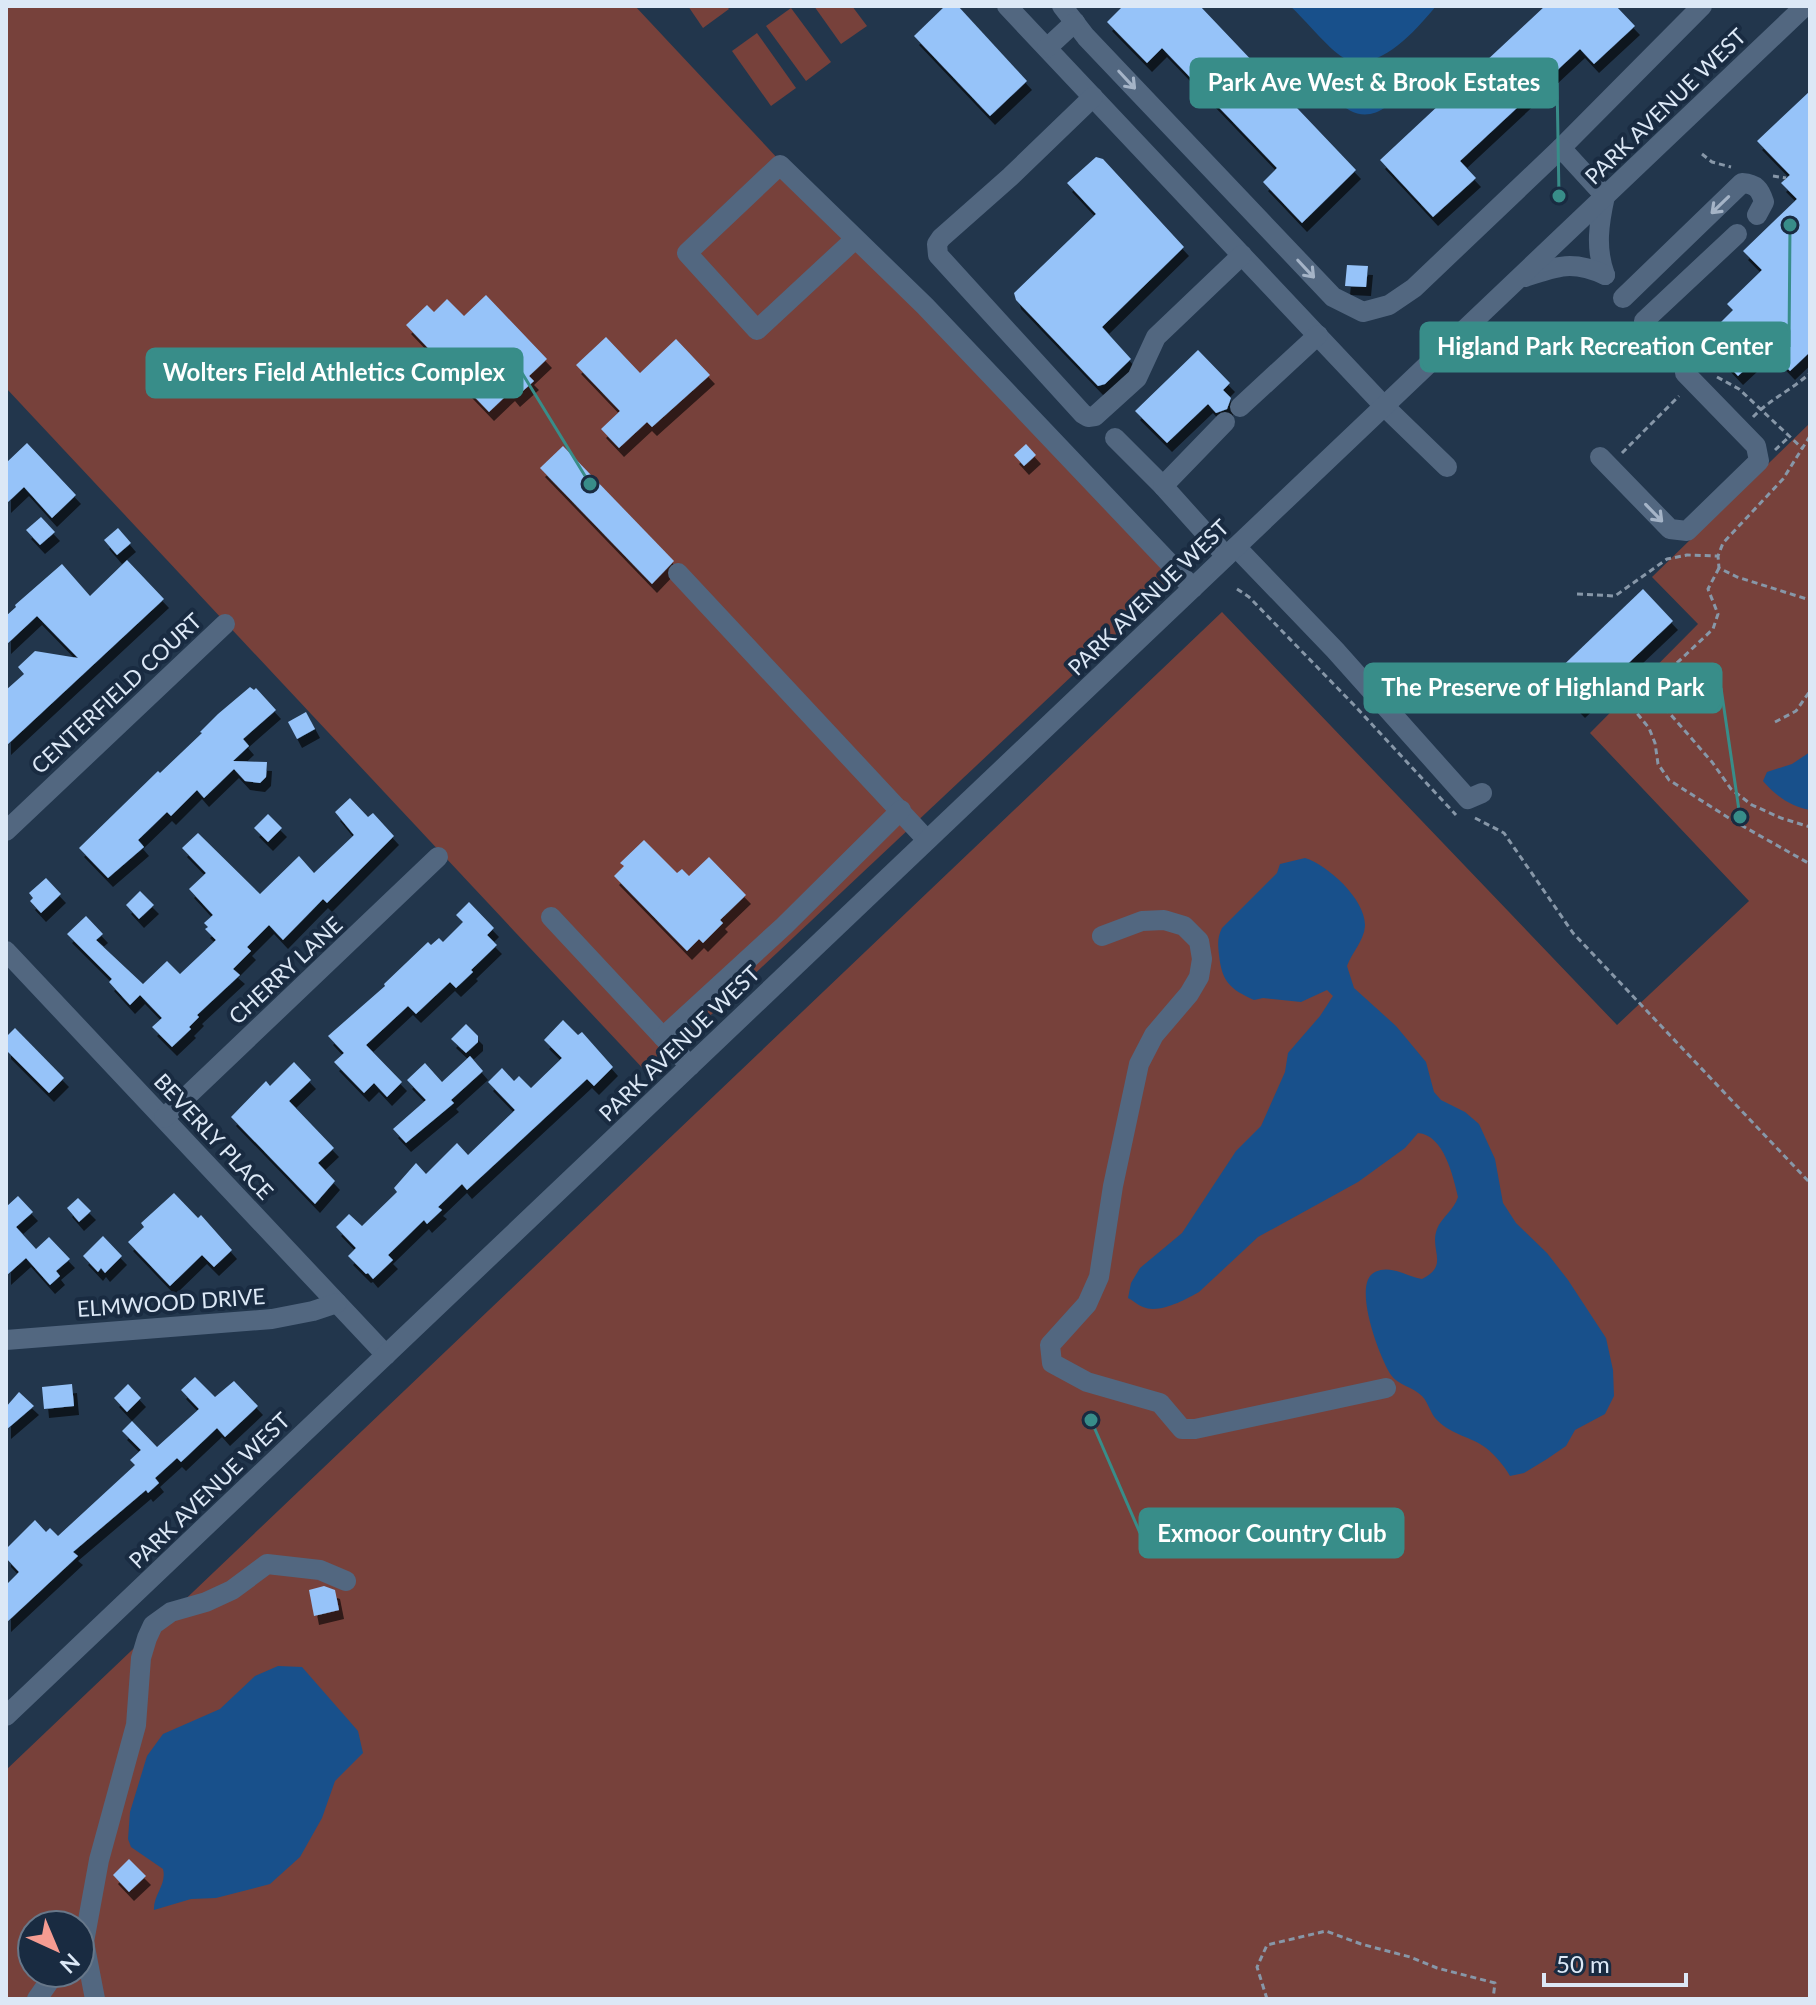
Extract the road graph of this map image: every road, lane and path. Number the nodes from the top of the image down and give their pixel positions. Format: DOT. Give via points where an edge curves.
graph roads {
  1 [pos="1007,6"];
  2 [pos="1702,6"];
  3 [pos="1805,6"];
  4 [pos="1068,14"];
  5 [pos="1047,48"];
  6 [pos="1093,97"];
  7 [pos="1561,148"];
  8 [pos="1605,196"];
  9 [pos="1757,215"];
  10 [pos="1737,234"];
  11 [pos="854,240"];
  12 [pos="1242,255"];
  13 [pos="1517,279"];
  14 [pos="1623,298"];
  15 [pos="1670,317"];
  16 [pos="1644,321"];
  17 [pos="1318,335"];
  18 [pos="1810,373"];
  19 [pos="1693,376"];
  20 [pos="1384,406"];
  21 [pos="1761,408"];
  22 [pos="1740,432"];
  23 [pos="1810,436"];
  24 [pos="1115,438"];
  25 [pos="1803,449"];
  26 [pos="1609,457"];
  27 [pos="1447,467"];
  28 [pos="1163,486"];
  29 [pos="1231,552"];
  30 [pos="1718,556"];
  31 [pos="1719,568"];
  32 [pos="678,573"];
  33 [pos="1193,588"];
  34 [pos="1237,589"];
  35 [pos="1577,594"];
  36 [pos="1810,600"];
  37 [pos="225,624"];
  38 [pos="1810,691"];
  39 [pos="1631,706"];
  40 [pos="1775,722"];
  41 [pos="1482,793"];
  42 [pos="901,810"];
  43 [pos="1810,827"];
  44 [pos="6,831"];
  45 [pos="927,840"];
  46 [pos="438,857"];
  47 [pos="1810,864"];
  48 [pos="551,917"];
  49 [pos="1102,936"];
  50 [pos="6,951"];
  51 [pos="663,1037"];
  52 [pos="690,1066"];
  53 [pos="164,1118"];
  54 [pos="1810,1183"];
  55 [pos="337,1303"];
  56 [pos="6,1340"];
  57 [pos="386,1355"];
  58 [pos="1386,1388"];
  59 [pos="346,1581"];
  60 [pos="6,1716"];
  61 [pos="89,1909"];
  62 [pos="1267,1999"];
  63 [pos="1493,1999"];
  1 -- 5 [label="street"];
  2 -- 7 [label="street"];
  3 -- 8 [label="street, PARK AVENUE WEST"];
  4 -- 5 [label="street"];
  4 -- 7 [label="street, one-way" via="1333,297 1363,312 1389,305 1414,288"];
  5 -- 6 [label="street"];
  6 -- 12 [label="street"];
  6 -- 12 [label="street" via="941,238 936,250 1083,414 1095,416 1128,388 1156,337"];
  7 -- 8 [label="street"];
  8 -- 13 [label="street, PARK AVENUE WEST"];
  8 -- 13 [label="street" via="1598,229 1605,275 1583,266 1556,266"];
  9 -- 14 [label="street, one-way" via="1764,202 1760,190 1742,183"];
  10 -- 16 [label="street"];
  11 -- 11 [label="street" via="780,165 687,253 757,330"];
  11 -- 33 [label="street" via="925,306"];
  12 -- 17 [label="street"];
  13 -- 20 [label="street, PARK AVENUE WEST"];
  15 -- 19 [label="path" via="1670,327 1699,364"];
  17 -- 20 [label="street"];
  17 -- 28 [label="street"];
  18 -- 21 [label="path"];
  19 -- 21 [label="path" via="1711,374"];
  19 -- 22 [label="street"];
  19 -- 26 [label="path"];
  20 -- 27 [label="street"];
  20 -- 29 [label="street, PARK AVENUE WEST"];
  21 -- 22 [label="path"];
  21 -- 25 [label="path"];
  26 -- 22 [label="street, one-way" via="1670,529 1687,531 1759,461 1756,446"];
  23 -- 25 [label="path"];
  24 -- 28 [label="street"];
  25 -- 30 [label="path" via="1775,489 1723,543"];
  28 -- 29 [label="street"];
  29 -- 33 [label="street, PARK AVENUE WEST"];
  29 -- 41 [label="street" via="1335,650 1468,799"];
  30 -- 31 [label="path"];
  30 -- 35 [label="path" via="1667,559 1615,596"];
  31 -- 36 [label="path"];
  31 -- 43 [label="path" via="1708,589 1718,614 1713,629 1662,677 1658,700 1731,789 1752,805"];
  32 -- 42 [label="street"];
  33 -- 45 [label="street, PARK AVENUE WEST"];
  34 -- 54 [label="path" via="1354,705 1453,815 1477,818 1504,833 1573,933"];
  37 -- 44 [label="street, CENTERFIELD COURT"];
  38 -- 40 [label="path" via="1796,711"];
  39 -- 47 [label="path" via="1649,728 1658,764 1669,780"];
  42 -- 45 [label="street"];
  42 -- 51 [label="street"];
  45 -- 52 [label="street, PARK AVENUE WEST"];
  46 -- 53 [label="street, CHERRY LANE"];
  48 -- 51 [label="street"];
  49 -- 58 [label="street" via="1142,921 1164,920 1184,926 1199,941 1202,959 1189,994 1154,1035 1139,1064 1099,1277 1087,1304 1050,1345 1052,1363 1087,1382 1160,1403 1182,1429"];
  50 -- 53 [label="street, BEVERLY PLACE"];
  51 -- 52 [label="street"];
  52 -- 57 [label="street, PARK AVENUE WEST"];
  53 -- 55 [label="street, BEVERLY PLACE"];
  55 -- 56 [label="street, ELMWOOD DRIVE" via="272,1319"];
  55 -- 57 [label="street, BEVERLY PLACE"];
  57 -- 60 [label="street, PARK AVENUE WEST"];
  59 -- 61 [label="street" via="320,1570 267,1564 232,1590 171,1612 153,1625 141,1658 136,1725"];
  62 -- 63 [label="path" via="1257,1967 1267,1945 1326,1931 1495,1983"];
}
